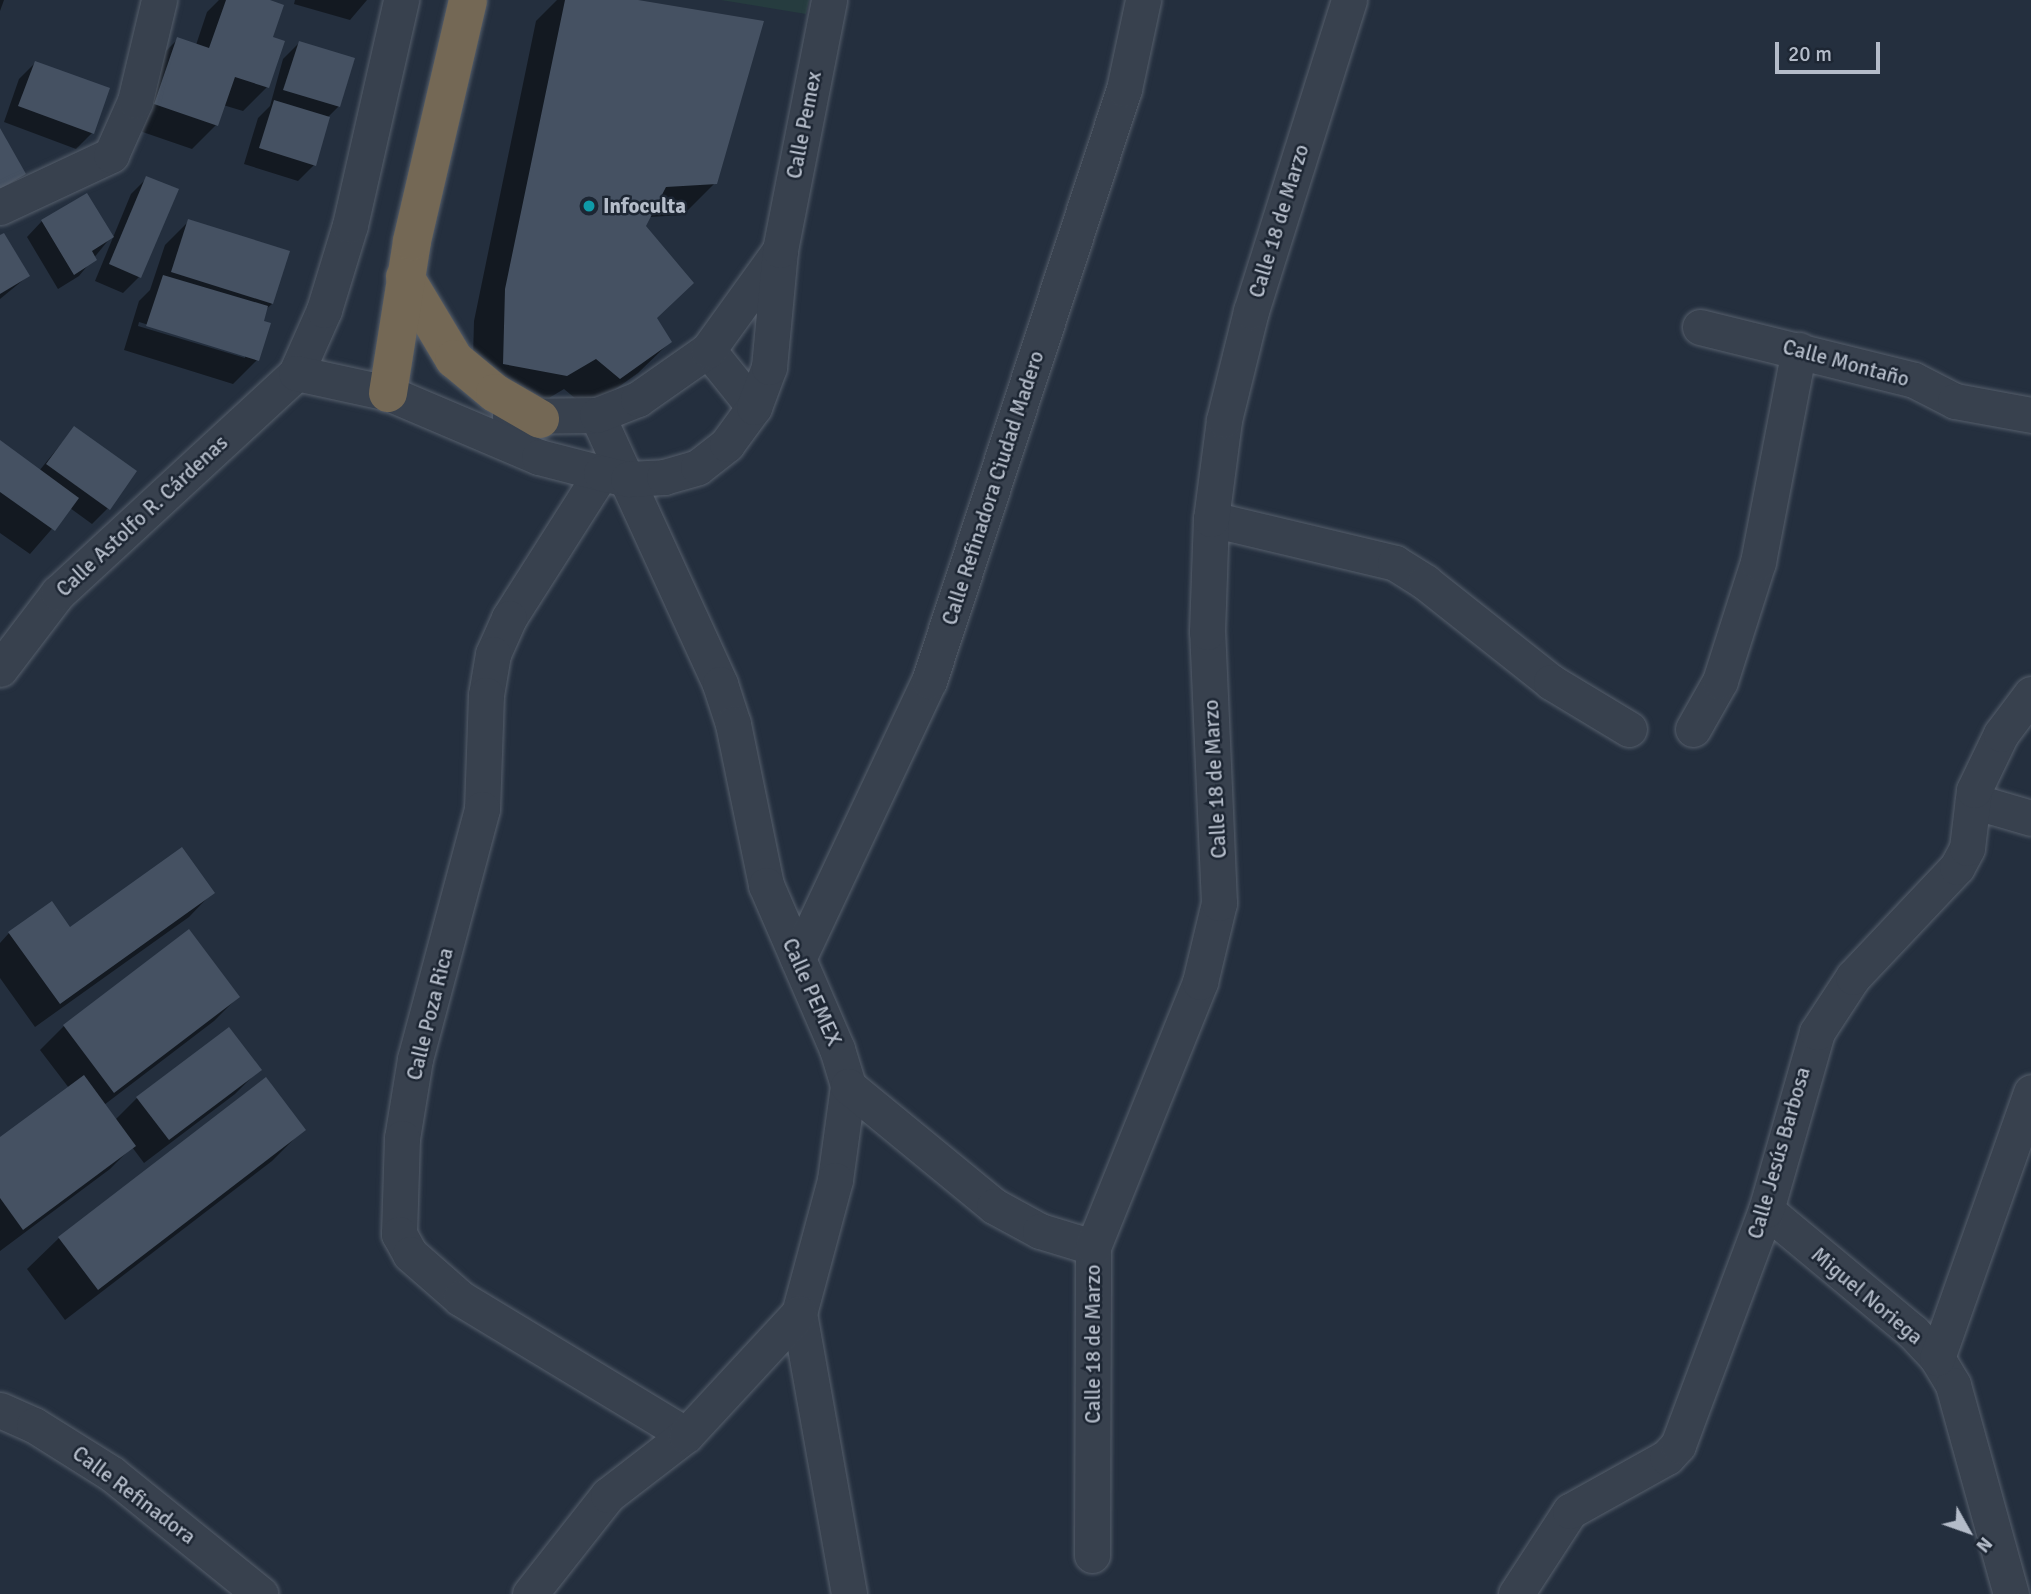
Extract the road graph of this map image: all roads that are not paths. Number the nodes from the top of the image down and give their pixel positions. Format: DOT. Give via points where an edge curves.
graph roads {
  1 [pos="159,0"];
  2 [pos="401,0"];
  3 [pos="468,0"];
  4 [pos="829,0"];
  5 [pos="1143,0"];
  6 [pos="1349,0"];
  7 [pos="0,207"];
  8 [pos="780,250"];
  9 [pos="408,259"];
  10 [pos="1700,327"];
  11 [pos="708,350"];
  12 [pos="1799,350"];
  13 [pos="296,373"];
  14 [pos="388,393"];
  15 [pos="754,407"];
  16 [pos="447,414"];
  17 [pos="597,415"];
  18 [pos="2031,415"];
  19 [pos="540,419"];
  20 [pos="615,476"];
  21 [pos="1211,519"];
  22 [pos="11,643"];
  23 [pos="0,669"];
  24 [pos="2031,694"];
  25 [pos="1629,729"];
  26 [pos="1693,730"];
  27 [pos="1973,801"];
  28 [pos="2031,818"];
  29 [pos="798,959"];
  30 [pos="848,1086"];
  31 [pos="2031,1092"];
  32 [pos="1766,1210"];
  33 [pos="1093,1247"];
  34 [pos="799,1313"];
  35 [pos="1937,1358"];
  36 [pos="0,1410"];
  37 [pos="686,1436"];
  38 [pos="1092,1555"];
  39 [pos="260,1594"];
  40 [pos="530,1594"];
  41 [pos="849,1594"];
  42 [pos="1516,1594"];
  43 [pos="2011,1594"];
  1 -- 7 [label="street" via="135,100 111,155"];
  2 -- 13 [label="street, Calle Astolfo R. Cárdenas" via="350,225 324,310"];
  3 -- 9 [label="highway"];
  4 -- 8 [label="street, Calle Pemex"];
  5 -- 29 [label="street, Calle Refinadora Ciudad Madero" via="1124,89 929,681"];
  6 -- 21 [label="street, Calle 18 de Marzo" via="1251,311 1224,420"];
  8 -- 11 [label="street"];
  8 -- 15 [label="street, Calle Pemex" via="769,367"];
  9 -- 14 [label="highway"];
  9 -- 19 [label="highway" via="454,359 495,393"];
  10 -- 12 [label="street, Calle Montaño"];
  11 -- 15 [label="street"];
  11 -- 17 [label="street" via="638,399"];
  12 -- 18 [label="street, Calle Montaño" via="1914,380 1955,401"];
  12 -- 26 [label="street" via="1758,562 1720,681"];
  13 -- 14 [label="street"];
  13 -- 22 [label="street, Calle Astolfo R. Cárdenas" via="58,593"];
  14 -- 16 [label="street"];
  15 -- 20 [label="street, Calle Pemex" via="727,444 698,467 664,477"];
  16 -- 19 [label="street"];
  16 -- 20 [label="street" via="539,457"];
  17 -- 19 [label="street"];
  17 -- 20 [label="street, Calle PEMEX"];
  20 -- 29 [label="street, Calle PEMEX" via="720,684 733,724 766,885"];
  20 -- 37 [label="street, Calle Poza Rica" via="509,618 493,654 486,695 482,809 415,1059 402,1138 399,1234 410,1254 460,1298"];
  21 -- 25 [label="street" via="1395,563 1551,682"];
  21 -- 33 [label="street, Calle 18 de Marzo" via="1207,632 1219,904 1200,982"];
  22 -- 23 [label="street, Calle Astolfo R. Cárdenas"];
  24 -- 27 [label="street, Calle Jesús Barbosa" via="2001,734"];
  27 -- 28 [label="street"];
  27 -- 32 [label="street, Calle Jesús Barbosa" via="1967,848 1957,867 1853,976 1816,1032"];
  29 -- 30 [label="street, Calle PEMEX"];
  30 -- 33 [label="street" via="994,1206 1040,1230"];
  30 -- 34 [label="street, Calle PEMEX" via="835,1180"];
  31 -- 35 [label="street"];
  32 -- 35 [label="street, Miguel Noriega" via="1913,1332"];
  32 -- 42 [label="street, Calle Jesús Barbosa" via="1678,1445 1667,1457 1570,1511"];
  33 -- 38 [label="street, Calle 18 de Marzo"];
  34 -- 37 [label="street"];
  34 -- 41 [label="street, Calle PEMEX"];
  35 -- 43 [label="street, Miguel Noriega" via="1953,1385"];
  36 -- 39 [label="street, Calle Refinadora" via="44,1431 112,1474"];
  37 -- 40 [label="street" via="608,1495"];
}
